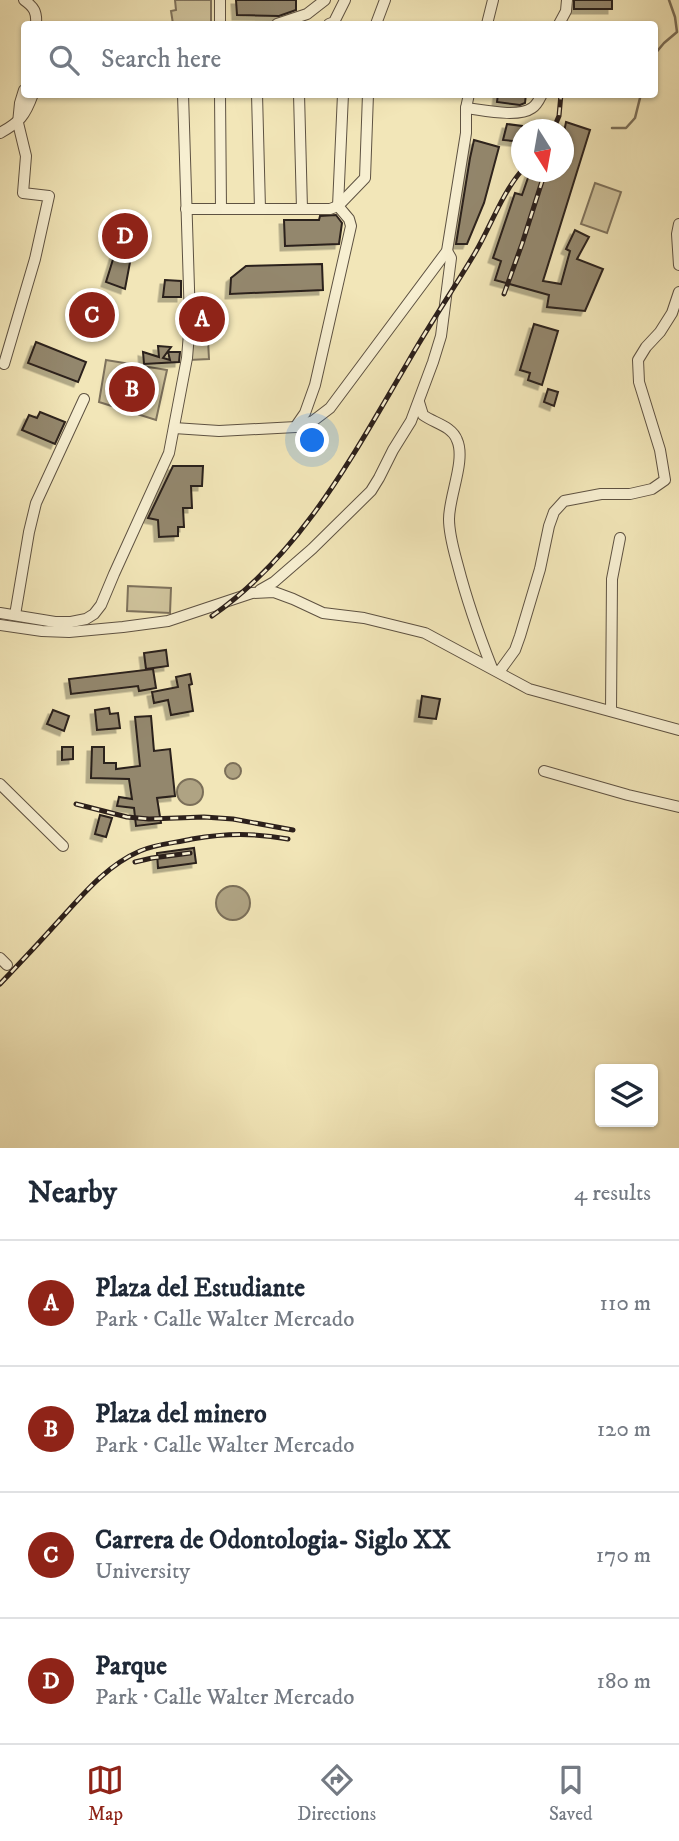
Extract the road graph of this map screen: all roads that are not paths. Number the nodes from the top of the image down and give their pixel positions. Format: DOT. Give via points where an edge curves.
graph roads {
  1 [pos="24,0"];
  2 [pos="220,0"];
  3 [pos="326,0"];
  4 [pos="345,0"];
  5 [pos="384,0"];
  6 [pos="493,0"];
  7 [pos="566,0"];
  8 [pos="36,21"];
  9 [pos="220,21"];
  10 [pos="286,21"];
  11 [pos="334,21"];
  12 [pos="377,21"];
  13 [pos="488,21"];
  14 [pos="560,21"];
  15 [pos="22,98"];
  16 [pos="32,98"];
  17 [pos="183,98"];
  18 [pos="220,98"];
  19 [pos="257,98"];
  20 [pos="299,98"];
  21 [pos="343,98"];
  22 [pos="368,98"];
  23 [pos="468,98"];
  24 [pos="540,98"];
  25 [pos="466,108"];
  26 [pos="18,123"];
  27 [pos="0,133"];
  28 [pos="338,206"];
  29 [pos="186,209"];
  30 [pos="221,209"];
  31 [pos="260,209"];
  32 [pos="302,209"];
  33 [pos="679,224"];
  34 [pos="447,251"];
  35 [pos="679,265"];
  36 [pos="679,292"];
  37 [pos="4,364"];
  38 [pos="84,399"];
  39 [pos="419,402"];
  40 [pos="296,427"];
  41 [pos="174,428"];
  42 [pos="620,538"];
  43 [pos="256,592"];
  44 [pos="0,613"];
  45 [pos="15,615"];
  46 [pos="0,625"];
  47 [pos="495,670"];
  48 [pos="611,711"];
  49 [pos="679,730"];
  50 [pos="544,771"];
  51 [pos="0,784"];
  52 [pos="679,807"];
  53 [pos="63,846"];
  1 -- 8 [label="street" via="33,6"];
  2 -- 9 [label="street"];
  3 -- 10 [label="street" via="307,14"];
  4 -- 11 [label="street"];
  5 -- 12 [label="street"];
  6 -- 13 [label="street"];
  7 -- 14 [label="street"];
  15 -- 26 [label="street"];
  16 -- 26 [label="street"];
  17 -- 29 [label="street"];
  18 -- 30 [label="street"];
  19 -- 31 [label="street"];
  20 -- 32 [label="street"];
  21 -- 28 [label="street"];
  22 -- 28 [label="street" via="365,178"];
  23 -- 25 [label="street"];
  24 -- 25 [label="street" via="525,112"];
  25 -- 34 [label="street"];
  26 -- 27 [label="street"];
  26 -- 37 [label="street" via="26,156 23,193 49,196"];
  28 -- 32 [label="street"];
  28 -- 40 [label="street" via="351,226 315,385"];
  29 -- 30 [label="street"];
  29 -- 41 [label="street" via="190,321"];
  30 -- 31 [label="street"];
  31 -- 32 [label="street"];
  33 -- 35 [label="street"];
  34 -- 39 [label="street" via="451,258 441,335"];
  34 -- 40 [label="street" via="330,408"];
  36 -- 47 [label="street" via="672,313 638,360 639,382 665,480 652,489 630,494 564,500 549,526 515,650"];
  38 -- 45 [label="street" via="36,503"];
  39 -- 43 [label="street" via="371,491 296,564"];
  39 -- 47 [label="street" via="423,415 447,427 457,438 459,468 449,520 453,546 472,615"];
  40 -- 41 [label="street"];
  41 -- 45 [label="street" via="169,453 102,605 86,619 71,622"];
  42 -- 48 [label="street" via="612,579"];
  43 -- 46 [label="street" via="168,621 123,627 69,632"];
  43 -- 47 [label="street" via="274,592 323,613 425,633"];
  44 -- 45 [label="street"];
  47 -- 48 [label="street" via="529,689"];
  48 -- 49 [label="street"];
  50 -- 52 [label="street"];
  51 -- 53 [label="street"];
}
